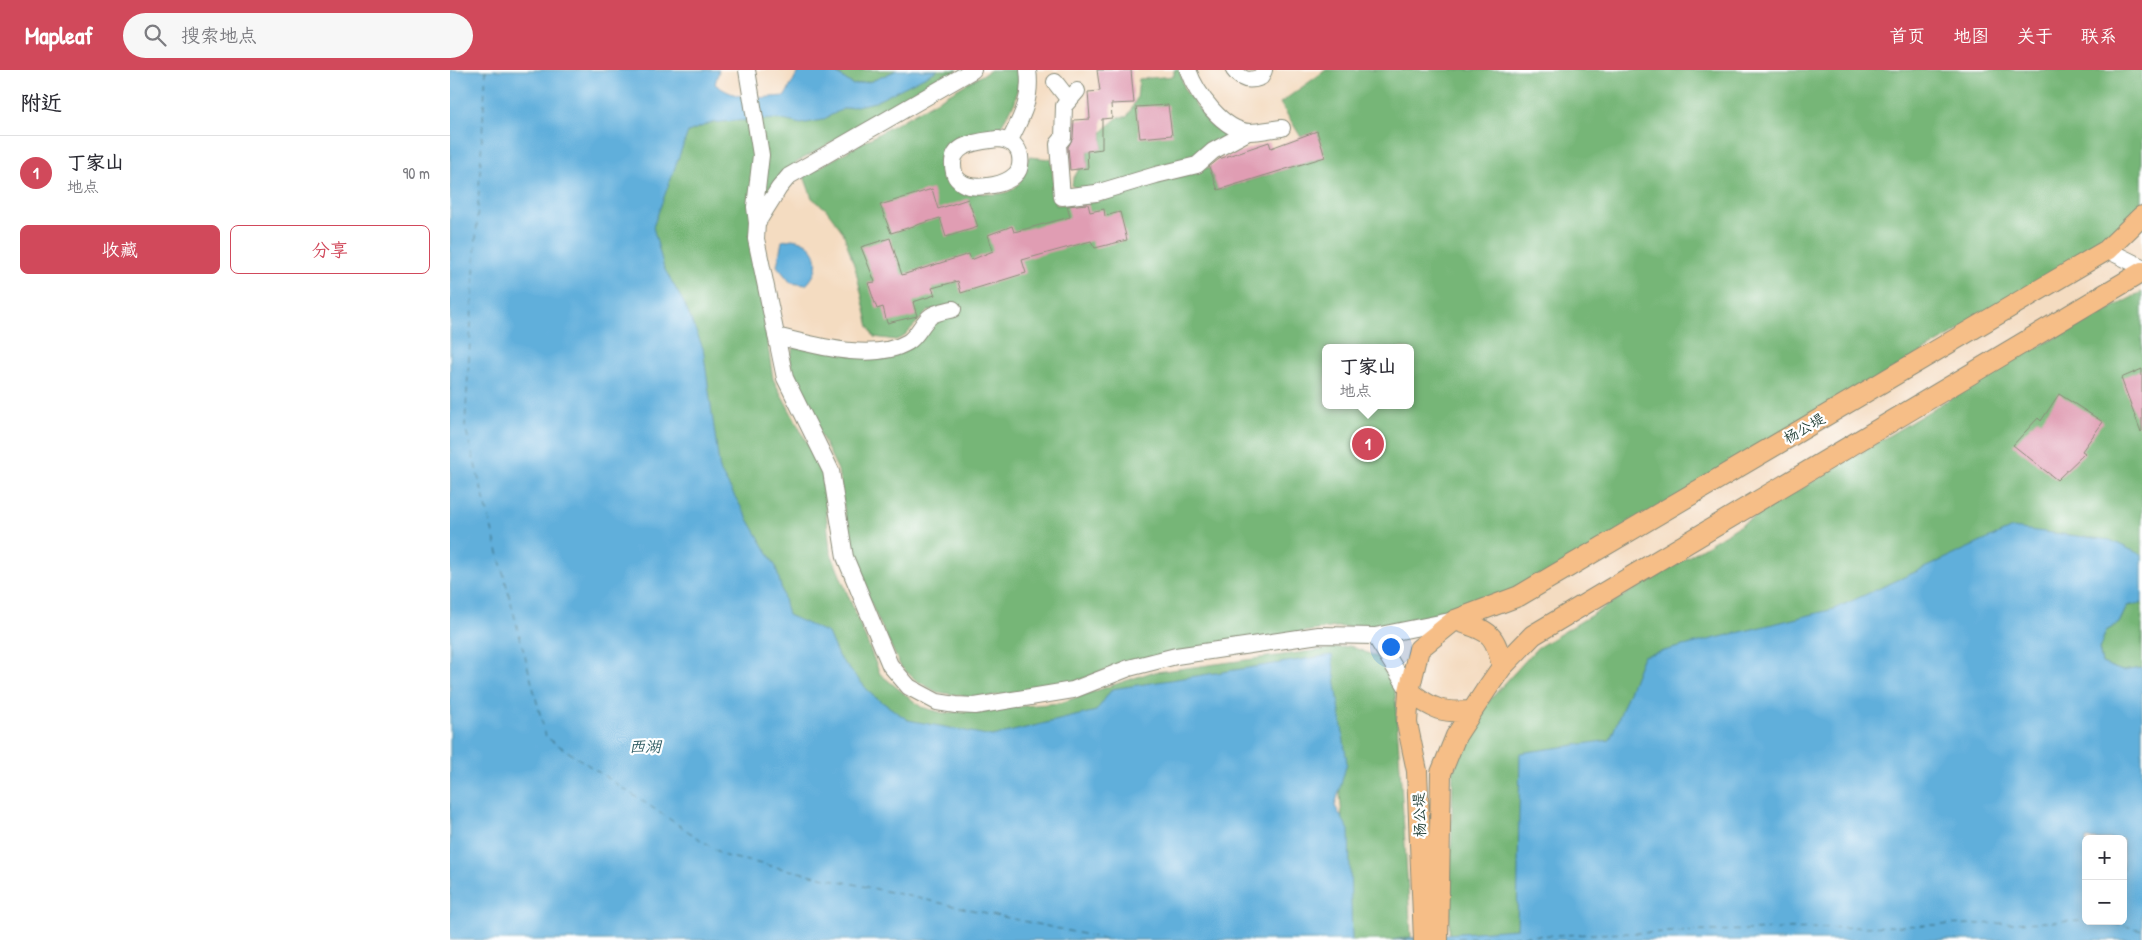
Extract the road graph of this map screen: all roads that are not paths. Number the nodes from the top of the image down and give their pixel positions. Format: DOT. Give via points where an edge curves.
graph roads {
  1 [pos="973,70"];
  2 [pos="1028,70"];
  3 [pos="1188,70"];
  4 [pos="1234,70"];
  5 [pos="1264,70"];
  6 [pos="748,77"];
  7 [pos="1056,82"];
  8 [pos="1282,128"];
  9 [pos="1248,132"];
  10 [pos="1009,142"];
  11 [pos="760,161"];
  12 [pos="790,176"];
  13 [pos="2142,216"];
  14 [pos="757,223"];
  15 [pos="2107,250"];
  16 [pos="2142,267"];
  17 [pos="2142,272"];
  18 [pos="953,309"];
  19 [pos="776,336"];
  20 [pos="1455,620"];
  21 [pos="1375,636"];
  22 [pos="1502,667"];
  23 [pos="1409,691"];
  24 [pos="1472,711"];
  25 [pos="1430,932"];
  1 -- 12 [label="street"];
  2 -- 10 [label="street" via="1029,92 1025,111"];
  3 -- 9 [label="street" via="1201,96 1214,112 1231,125"];
  4 -- 5 [label="street" via="1242,78 1254,80"];
  6 -- 11 [label="street"];
  7 -- 9 [label="street" via="1073,96 1064,106 1063,138 1058,144 1062,197 1096,193 1197,165 1214,151"];
  8 -- 9 [label="street"];
  11 -- 12 [label="street" via="772,175"];
  11 -- 14 [label="street" via="756,183"];
  12 -- 14 [label="street"];
  13 -- 15 [label="main road, 杨公堤"];
  14 -- 19 [label="street" via="756,238"];
  15 -- 16 [label="street"];
  15 -- 20 [label="main road, 杨公堤" via="1519,596"];
  17 -- 22 [label="main road, 杨公堤" via="1533,635"];
  18 -- 19 [label="street" via="931,315 910,341 872,353"];
  19 -- 21 [label="street" via="785,378 831,471 845,557 890,665 909,688 930,698 975,706 1073,690 1129,668 1176,656 1319,635"];
  20 -- 21 [label="street"];
  20 -- 22 [label="main road" via="1484,630 1498,645"];
  20 -- 23 [label="main road, 杨公堤" via="1419,648"];
  21 -- 23 [label="street"];
  22 -- 24 [label="main road, 杨公堤"];
  23 -- 24 [label="main road" via="1428,706 1453,712"];
  23 -- 25 [label="main road, 杨公堤" via="1407,723 1417,772"];
  24 -- 25 [label="main road, 杨公堤" via="1456,736 1441,772"];
}
